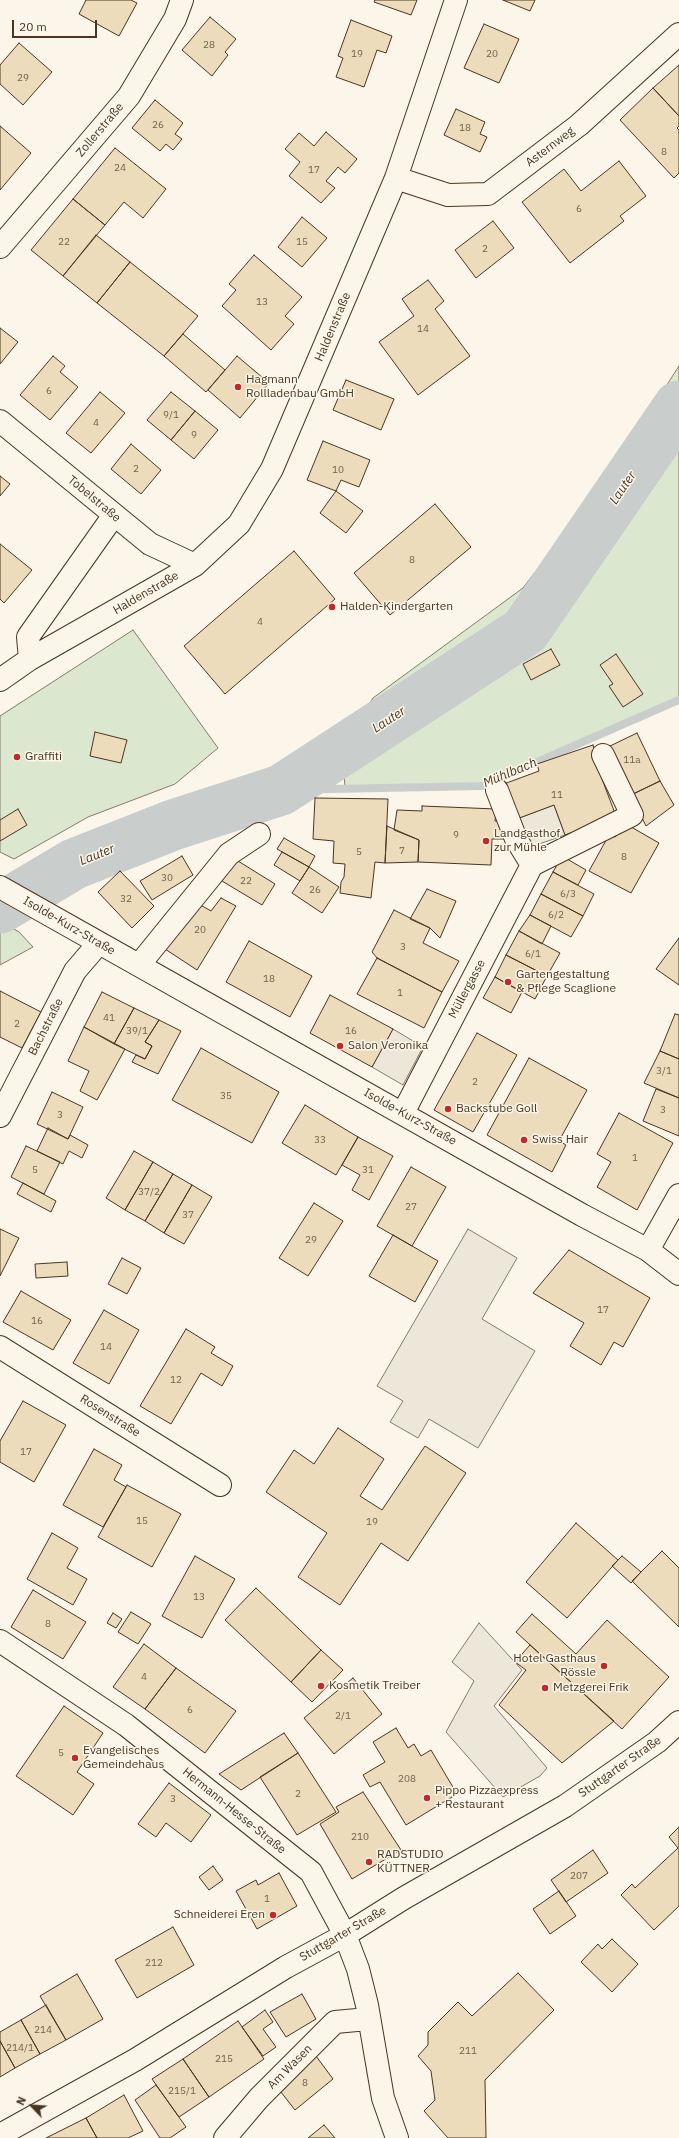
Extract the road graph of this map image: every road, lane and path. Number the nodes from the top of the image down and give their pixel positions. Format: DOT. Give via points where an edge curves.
graph roads {
  1 [pos="182,0"];
  2 [pos="456,0"];
  3 [pos="679,34"];
  4 [pos="396,178"];
  5 [pos="0,247"];
  6 [pos="0,421"];
  7 [pos="114,515"];
  8 [pos="195,565"];
  9 [pos="30,659"];
  10 [pos="0,680"];
  11 [pos="603,754"];
  12 [pos="497,790"];
  13 [pos="259,834"];
  14 [pos="532,865"];
  15 [pos="0,887"];
  16 [pos="99,943"];
  17 [pos="139,965"];
  18 [pos="403,1113"];
  19 [pos="0,1116"];
  20 [pos="679,1195"];
  21 [pos="648,1250"];
  22 [pos="679,1274"];
  23 [pos="0,1347"];
  24 [pos="220,1485"];
  25 [pos="0,1641"];
  26 [pos="679,1722"];
  27 [pos="345,1935"];
  28 [pos="368,2019"];
  29 [pos="0,2135"];
  30 [pos="225,2138"];
  31 [pos="397,2138"];
  1 -- 5 [label="street, Zollerstraße" via="175,19 129,96"];
  2 -- 4 [label="street, Haldenstraße"];
  3 -- 4 [label="street, Asternweg" via="579,125 488,194 448,195"];
  4 -- 8 [label="street, Haldenstraße" via="272,469 238,524"];
  6 -- 7 [label="street, Tobelstraße"];
  7 -- 8 [label="street, Tobelstraße" via="150,544"];
  7 -- 9 [label="street" via="28,637"];
  8 -- 9 [label="street, Haldenstraße"];
  9 -- 10 [label="street, Haldenstraße"];
  11 -- 14 [label="street" via="632,815"];
  12 -- 14 [label="street" via="516,839"];
  13 -- 17 [label="street" via="229,854"];
  14 -- 18 [label="street, Müllergasse"];
  15 -- 16 [label="street, Isolde-Kurz-Straße"];
  16 -- 17 [label="street, Isolde-Kurz-Straße"];
  16 -- 19 [label="street, Bachstraße" via="75,972"];
  17 -- 18 [label="street, Isolde-Kurz-Straße"];
  18 -- 21 [label="street, Isolde-Kurz-Straße"];
  20 -- 21 [label="street"];
  21 -- 22 [label="street, Isolde-Kurz-Straße"];
  23 -- 24 [label="street, Rosenstraße"];
  25 -- 27 [label="street, Hermann-Hesse-Straße" via="126,1725 311,1872"];
  26 -- 27 [label="street, Stuttgarter Straße" via="657,1742 565,1806 404,1898"];
  27 -- 28 [label="street" via="358,1969"];
  27 -- 29 [label="street, Stuttgarter Straße" via="286,1967 136,2060"];
  28 -- 30 [label="street, Am Wasen" via="335,2022 259,2098"];
  28 -- 31 [label="street" via="383,2098"];
}
